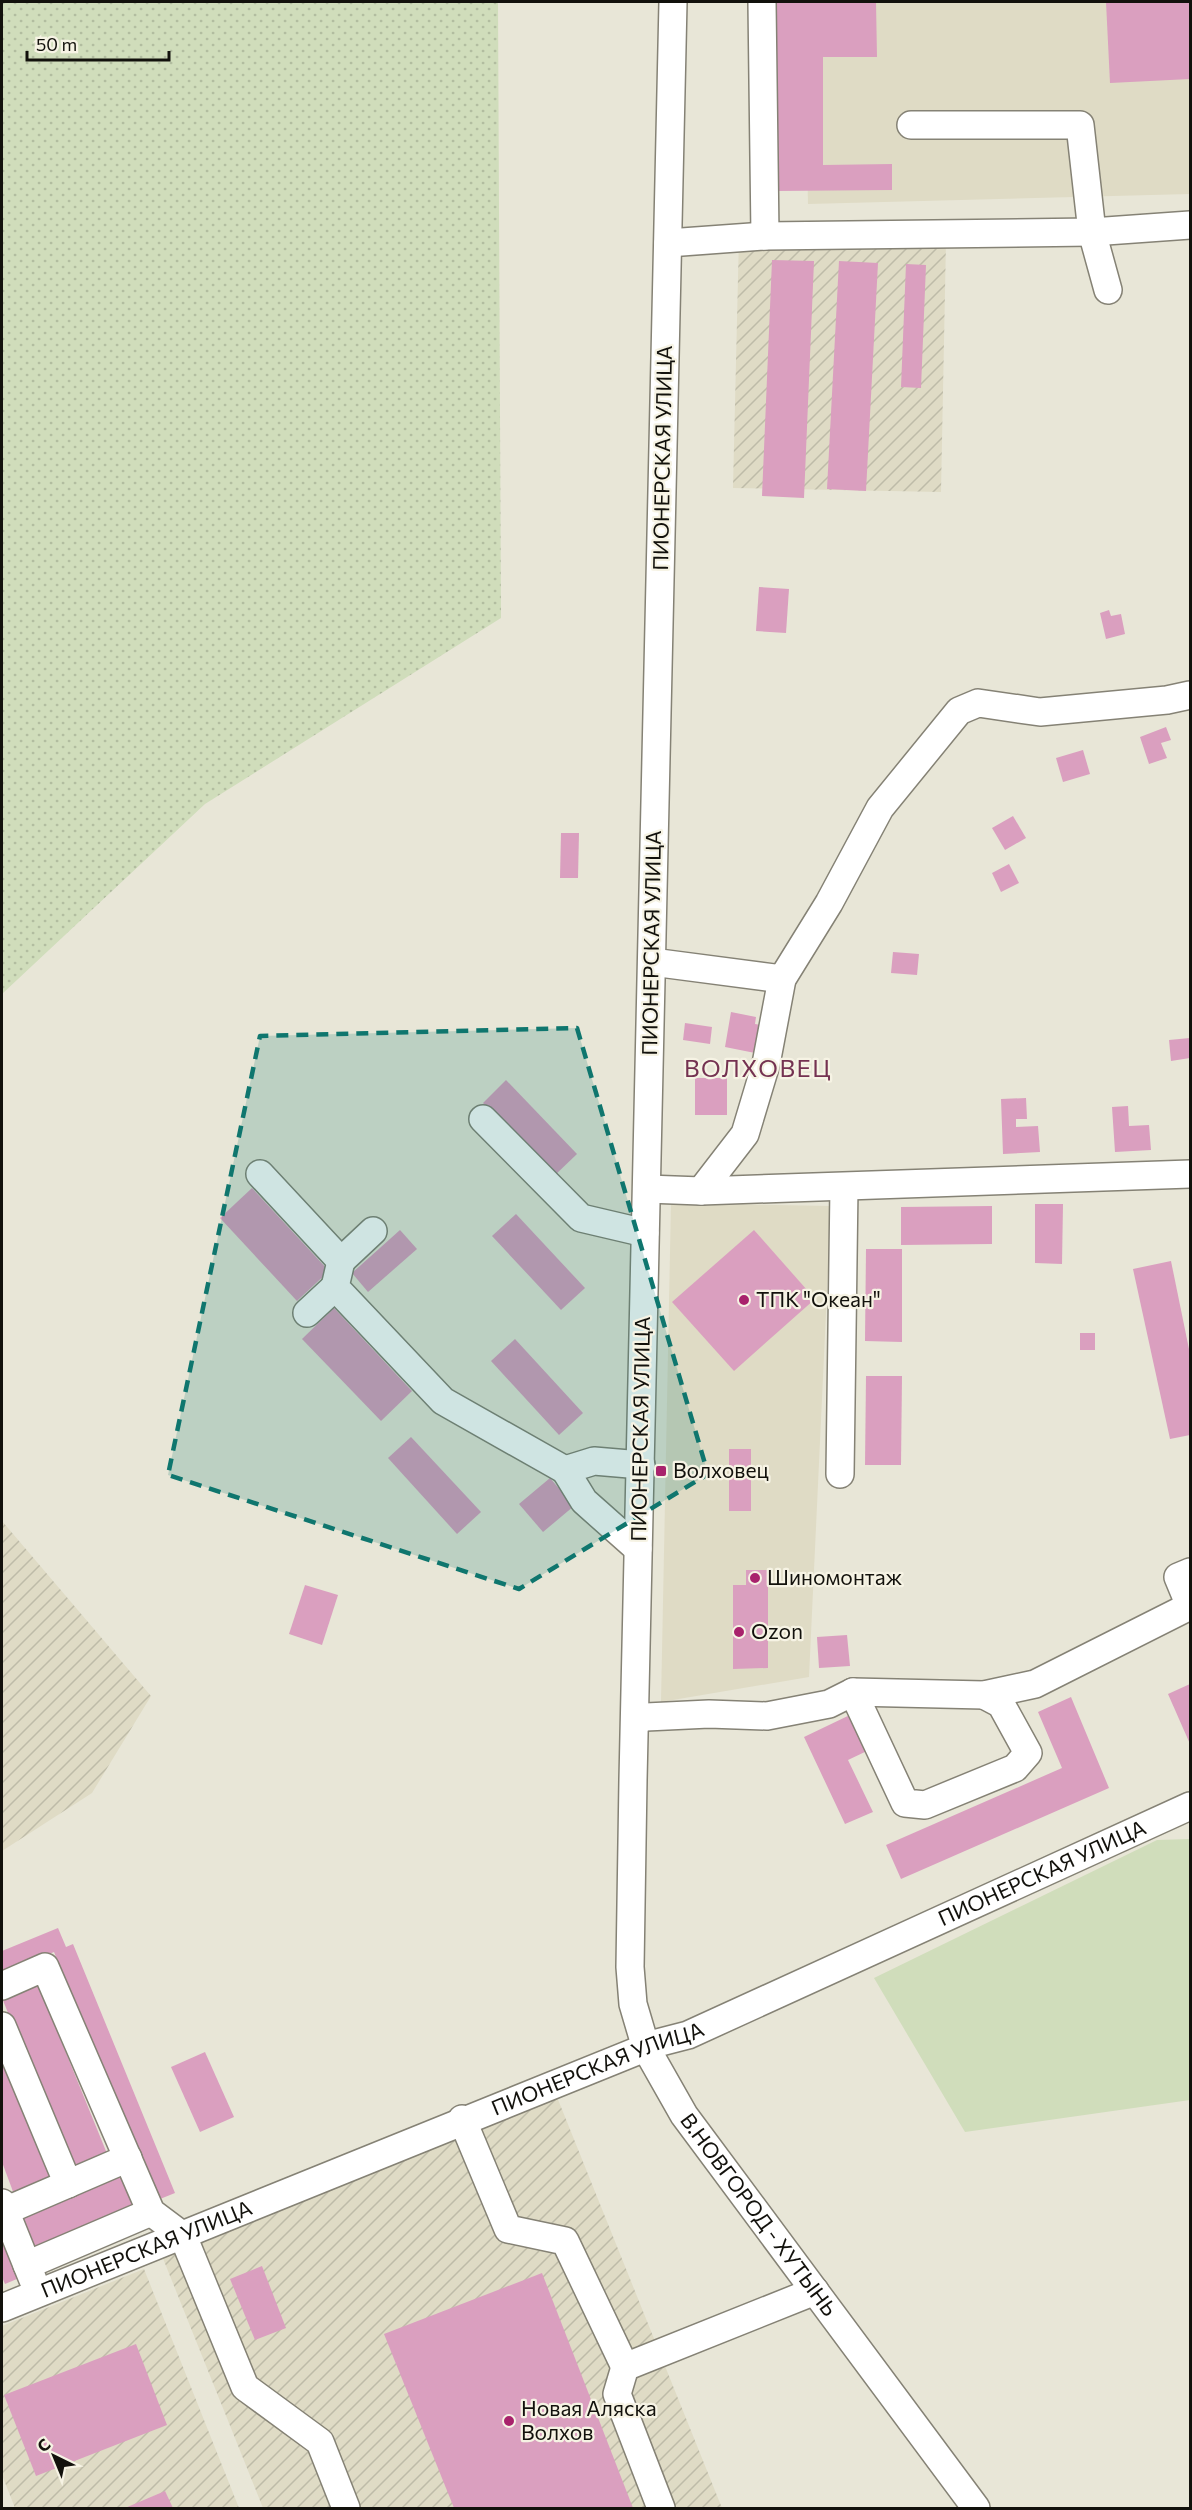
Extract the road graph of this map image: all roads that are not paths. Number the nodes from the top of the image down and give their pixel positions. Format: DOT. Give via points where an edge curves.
graph roads {
  1 [pos="673,2"];
  2 [pos="762,2"];
  3 [pos="911,125"];
  4 [pos="1191,225"];
  5 [pos="1092,232"];
  6 [pos="765,236"];
  7 [pos="668,243"];
  8 [pos="1108,290"];
  9 [pos="1191,695"];
  10 [pos="652,962"];
  11 [pos="782,979"];
  12 [pos="483,1119"];
  13 [pos="260,1174"];
  14 [pos="1191,1174"];
  15 [pos="844,1187"];
  16 [pos="647,1188"];
  17 [pos="700,1191"];
  18 [pos="373,1231"];
  19 [pos="645,1233"];
  20 [pos="341,1261"];
  21 [pos="335,1287"];
  22 [pos="307,1313"];
  23 [pos="640,1465"];
  24 [pos="565,1470"];
  25 [pos="840,1474"];
  26 [pos="638,1549"];
  27 [pos="1191,1572"];
  28 [pos="1191,1606"];
  29 [pos="853,1692"];
  30 [pos="984,1695"];
  31 [pos="636,1720"];
  32 [pos="1187,1807"];
  33 [pos="632,1885"];
  34 [pos="2,1986"];
  35 [pos="2,2026"];
  36 [pos="646,2048"];
  37 [pos="462,2120"];
  38 [pos="128,2158"];
  39 [pos="68,2184"];
  40 [pos="3,2207"];
  41 [pos="151,2212"];
  42 [pos="183,2236"];
  43 [pos="27,2265"];
  44 [pos="815,2291"];
  45 [pos="39,2292"];
  46 [pos="2,2308"];
  47 [pos="625,2367"];
  48 [pos="346,2508"];
  49 [pos="661,2508"];
  50 [pos="976,2508"];
  1 -- 7 [label="street, ПИОНЕРСКАЯ УЛИЦА"];
  2 -- 6 [label="street"];
  3 -- 5 [label="street" via="1080,125"];
  4 -- 5 [label="street"];
  5 -- 6 [label="street"];
  5 -- 8 [label="street"];
  6 -- 7 [label="street"];
  7 -- 10 [label="street, ПИОНЕРСКАЯ УЛИЦА"];
  9 -- 11 [label="street" via="1040,712 978,703 959,711 880,808"];
  10 -- 11 [label="street"];
  10 -- 16 [label="street, ПИОНЕРСКАЯ УЛИЦА"];
  11 -- 17 [label="street" via="766,1064 744,1134"];
  12 -- 19 [label="street" via="581,1218"];
  13 -- 20 [label="street"];
  14 -- 15 [label="street"];
  15 -- 17 [label="street"];
  15 -- 25 [label="street"];
  16 -- 17 [label="street"];
  16 -- 19 [label="street, ПИОНЕРСКАЯ УЛИЦА"];
  18 -- 20 [label="street"];
  19 -- 23 [label="street, ПИОНЕРСКАЯ УЛИЦА"];
  20 -- 21 [label="street"];
  21 -- 22 [label="street"];
  21 -- 24 [label="street" via="443,1401"];
  23 -- 24 [label="street" via="594,1461"];
  23 -- 26 [label="street, ПИОНЕРСКАЯ УЛИЦА"];
  24 -- 26 [label="street" via="584,1501"];
  26 -- 31 [label="street, ПИОНЕРСКАЯ УЛИЦА"];
  27 -- 28 [label="street" via="1178,1577"];
  28 -- 30 [label="street" via="1035,1684"];
  29 -- 30 [label="street"];
  29 -- 30 [label="street" via="905,1803 925,1805 1016,1768 1028,1753 1001,1704"];
  29 -- 31 [label="street" via="829,1704 767,1716 709,1714"];
  31 -- 33 [label="street, ПИОНЕРСКАЯ УЛИЦА"];
  32 -- 36 [label="street, ПИОНЕРСКАЯ УЛИЦА" via="688,2035"];
  33 -- 36 [label="street, В.НОВГОРОД - ХУТЫНЬ" via="633,2004"];
  34 -- 38 [label="street" via="45,1967"];
  35 -- 39 [label="street"];
  36 -- 37 [label="street, ПИОНЕРСКАЯ УЛИЦА"];
  36 -- 44 [label="street, В.НОВГОРОД - ХУТЫНЬ" via="684,2115"];
  37 -- 42 [label="street, ПИОНЕРСКАЯ УЛИЦА"];
  37 -- 47 [label="street" via="508,2229 565,2241"];
  38 -- 39 [label="street"];
  38 -- 41 [label="street"];
  39 -- 40 [label="street"];
  40 -- 43 [label="street"];
  41 -- 42 [label="street"];
  41 -- 43 [label="street"];
  42 -- 45 [label="street, ПИОНЕРСКАЯ УЛИЦА"];
  42 -- 48 [label="street" via="245,2386 320,2442"];
  43 -- 45 [label="street"];
  44 -- 47 [label="street"];
  44 -- 50 [label="street, В.НОВГОРОД - ХУТЫНЬ"];
  45 -- 46 [label="street, ПИОНЕРСКАЯ УЛИЦА"];
  47 -- 49 [label="street" via="616,2394"];
}
